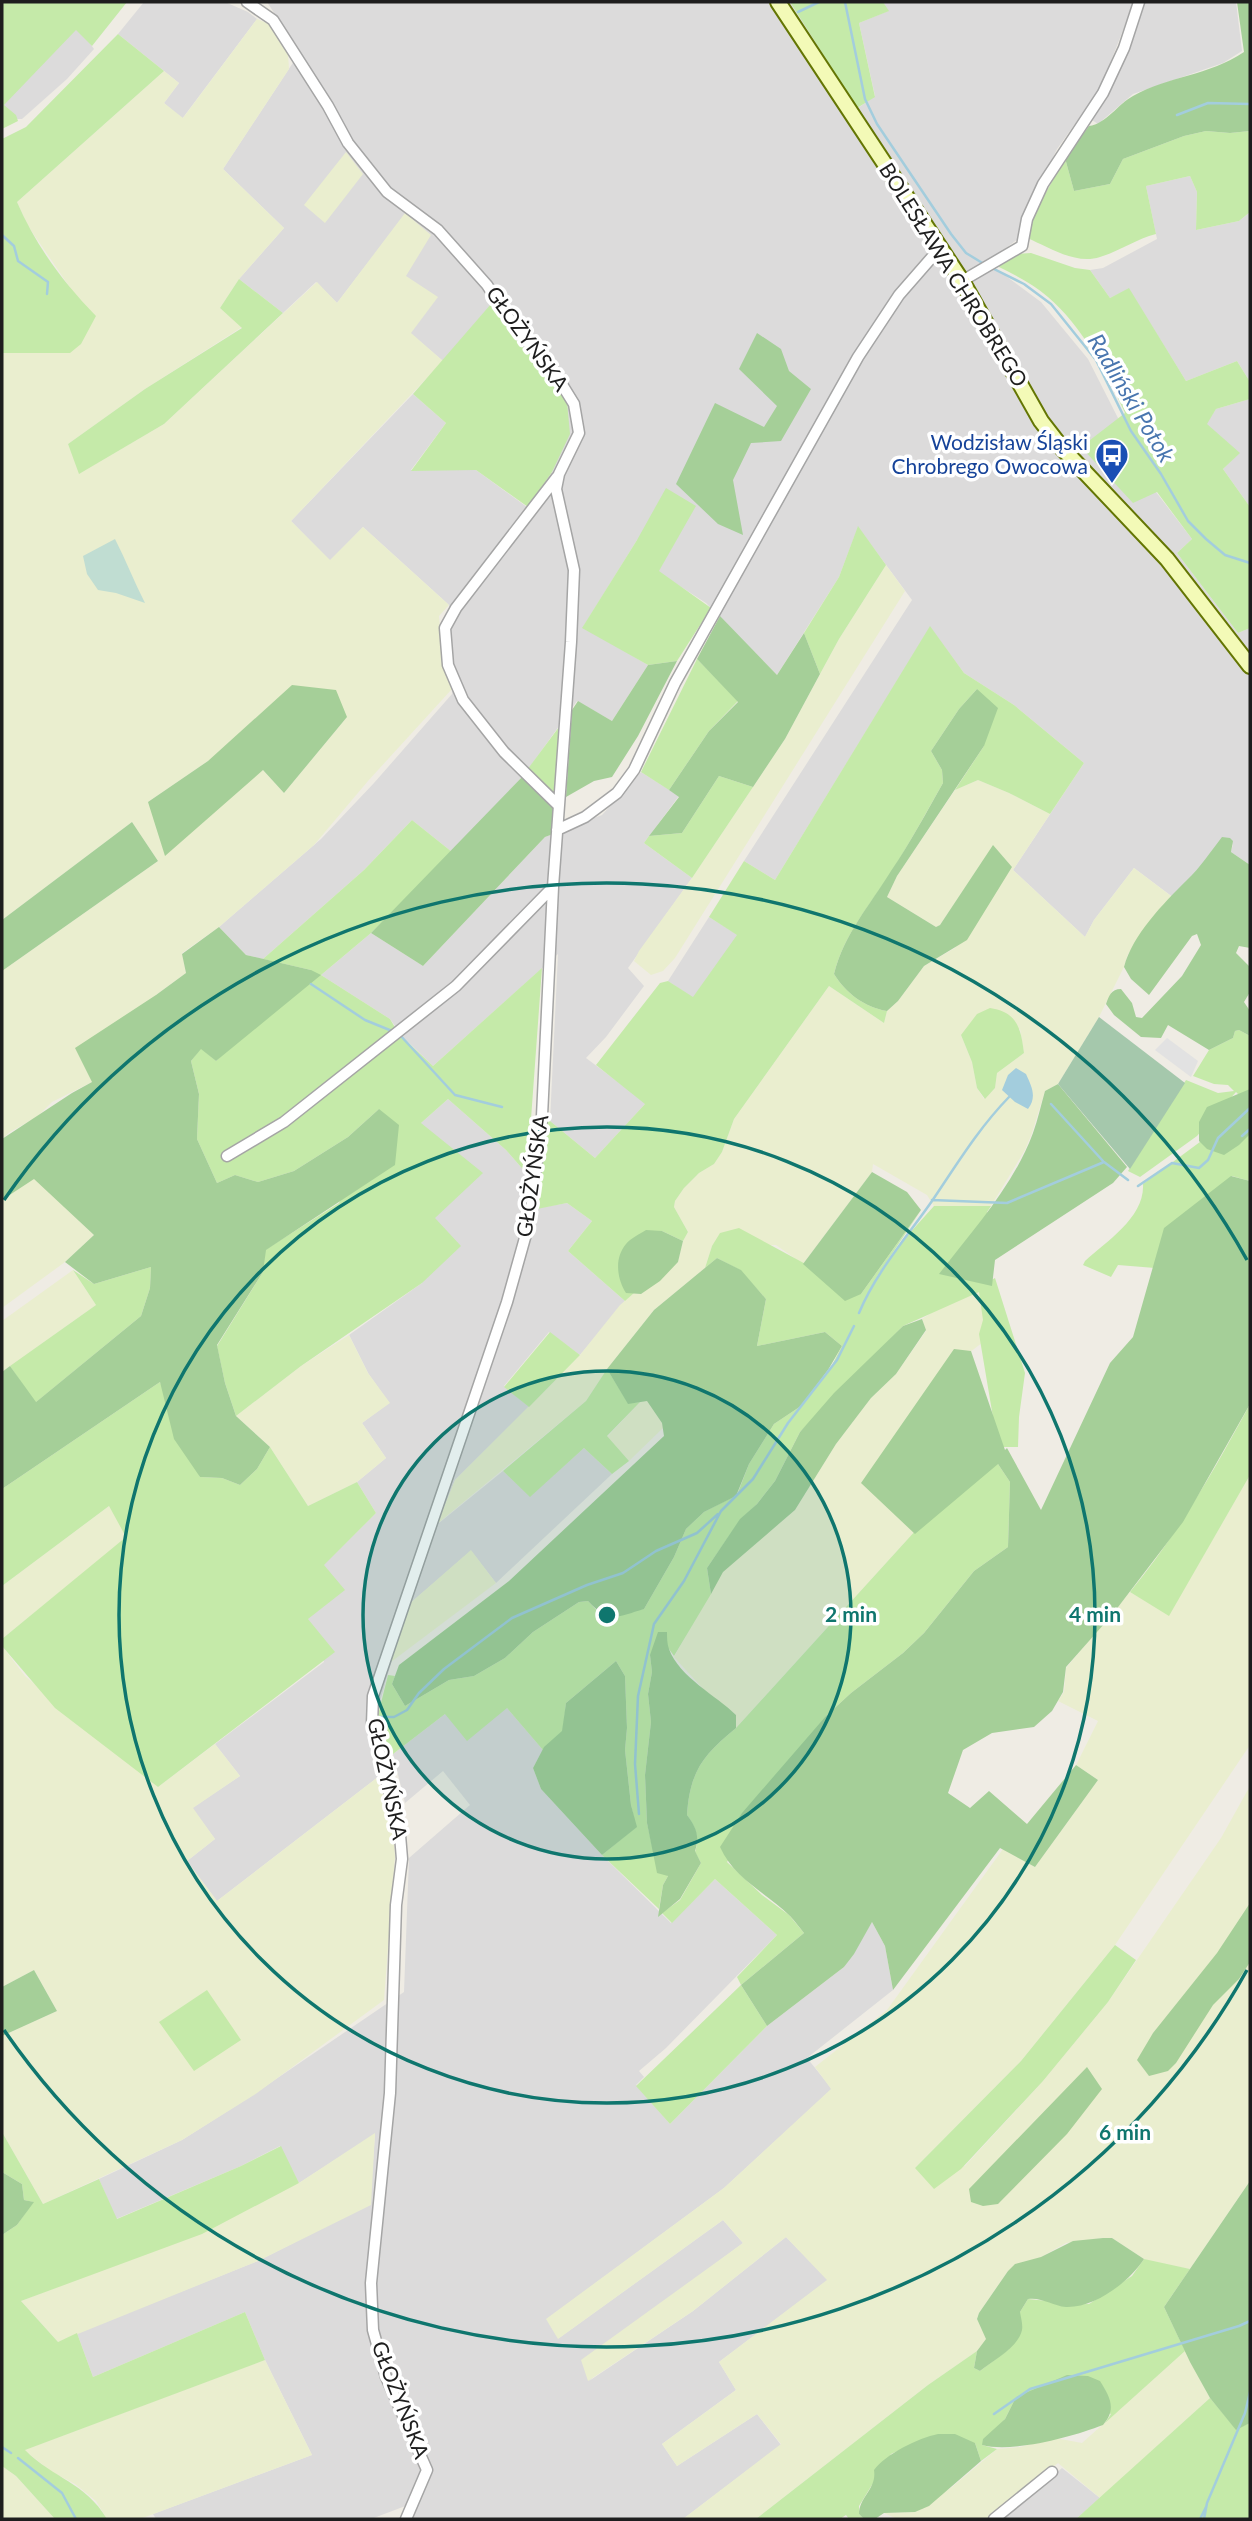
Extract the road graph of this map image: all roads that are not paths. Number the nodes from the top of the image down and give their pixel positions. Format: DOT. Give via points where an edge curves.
graph roads {
  1 [pos="247,2"];
  2 [pos="778,2"];
  3 [pos="1139,2"];
  4 [pos="940,248"];
  5 [pos="962,281"];
  6 [pos="559,474"];
  7 [pos="1250,666"];
  8 [pos="559,806"];
  9 [pos="557,830"];
  10 [pos="553,887"];
  11 [pos="227,1156"];
  12 [pos="1052,2472"];
  13 [pos="406,2519"];
  14 [pos="994,2519"];
  1 -- 6 [label="street, GŁOŻYŃSKA" via="273,20 363,164 387,192 438,230 553,370 574,404 579,433"];
  2 -- 4 [label="street, BOLESŁAWA CHROBREGO"];
  3 -- 5 [label="street" via="1103,93 1043,184 1027,219 1022,246"];
  4 -- 5 [label="street, BOLESŁAWA CHROBREGO"];
  4 -- 9 [label="street" via="899,295 858,357 676,683 634,770 617,793 585,817"];
  5 -- 7 [label="street, BOLESŁAWA CHROBREGO" via="1041,421 1167,559"];
  6 -- 8 [label="street, GŁOŻYŃSKA" via="556,489 573,570"];
  6 -- 8 [label="street" via="445,628 448,665 463,700 504,752"];
  8 -- 9 [label="street, GŁOŻYŃSKA"];
  9 -- 10 [label="street, GŁOŻYŃSKA"];
  10 -- 11 [label="street" via="456,986 284,1122"];
  10 -- 13 [label="street, GŁOŻYŃSKA" via="542,1116 530,1220 507,1302 373,1696 372,1724 402,1859 396,1905 390,2093 371,2283 373,2330 386,2378 427,2470"];
  12 -- 14 [label="street"];
}
